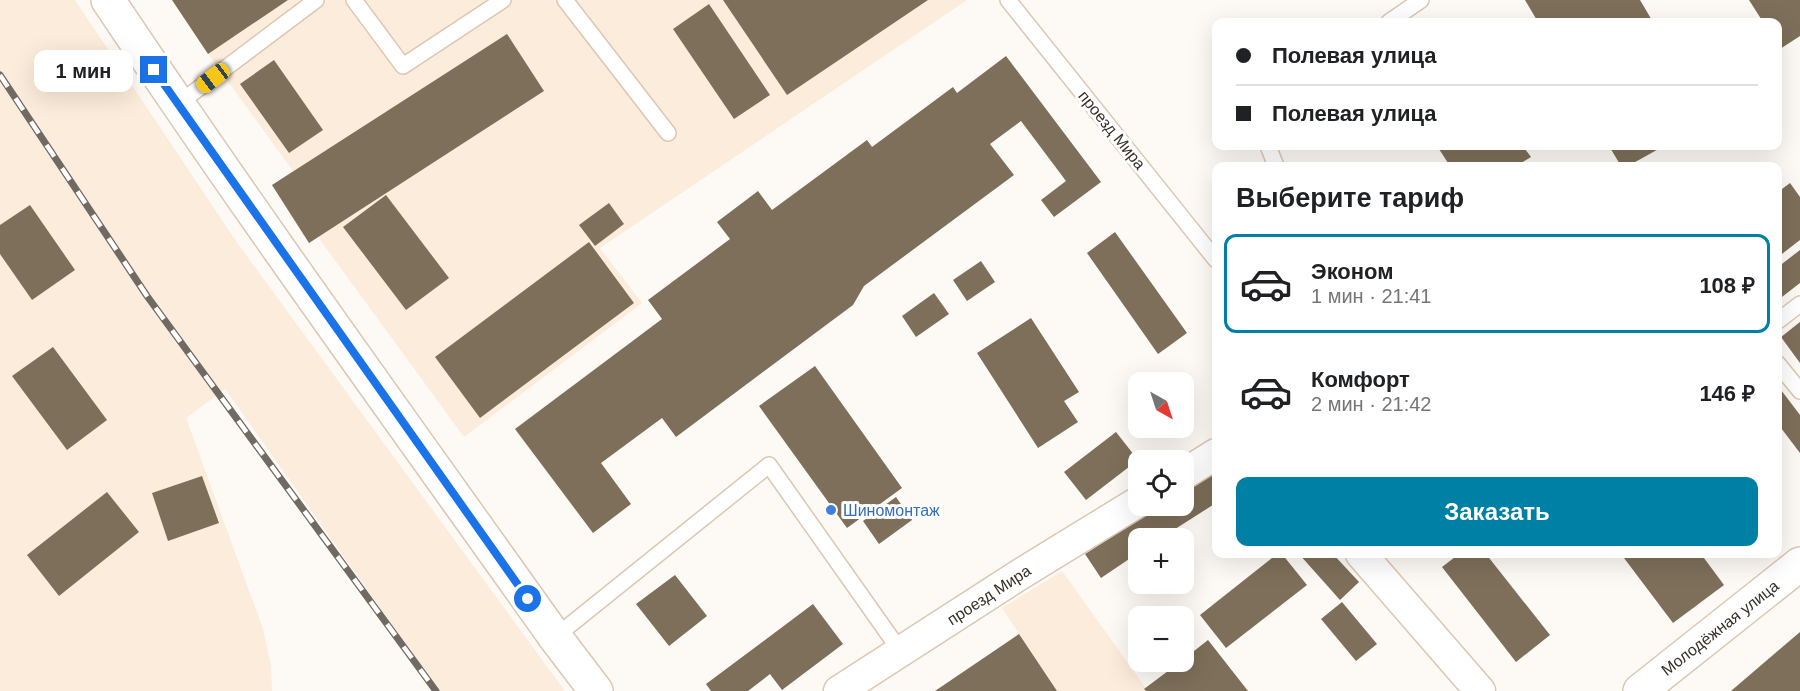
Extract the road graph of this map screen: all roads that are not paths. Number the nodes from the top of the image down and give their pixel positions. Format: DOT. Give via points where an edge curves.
graph roads {
  1 [pos="108,0"];
  2 [pos="316,0"];
  3 [pos="354,0"];
  4 [pos="502,0"];
  5 [pos="564,0"];
  6 [pos="1008,0"];
  7 [pos="1421,0"];
  8 [pos="1395,18"];
  9 [pos="178,104"];
  10 [pos="668,133"];
  11 [pos="1212,255"];
  12 [pos="1800,304"];
  13 [pos="1782,318"];
  14 [pos="1782,369"];
  15 [pos="1800,391"];
  16 [pos="1212,456"];
  17 [pos="1194,468"];
  18 [pos="1128,508"];
  19 [pos="1364,558"];
  20 [pos="1800,564"];
  21 [pos="555,637"];
  22 [pos="901,651"];
  23 [pos="596,691"];
  24 [pos="839,691"];
  25 [pos="1480,691"];
  26 [pos="1640,691"];
  1 -- 9 [label="main road"];
  2 -- 9 [label="lane"];
  3 -- 4 [label="lane" via="403,66"];
  5 -- 10 [label="lane"];
  6 -- 11 [label="lane, проезд Мира"];
  7 -- 8 [label="lane"];
  9 -- 21 [label="main road"];
  12 -- 13 [label="lane"];
  14 -- 15 [label="lane"];
  16 -- 17 [label="street"];
  18 -- 22 [label="street, проезд Мира"];
  19 -- 25 [label="street"];
  20 -- 26 [label="main road, Молодёжная улица"];
  21 -- 22 [label="lane" via="769,465"];
  21 -- 23 [label="main road"];
  22 -- 24 [label="street, проезд Мира"];
}
